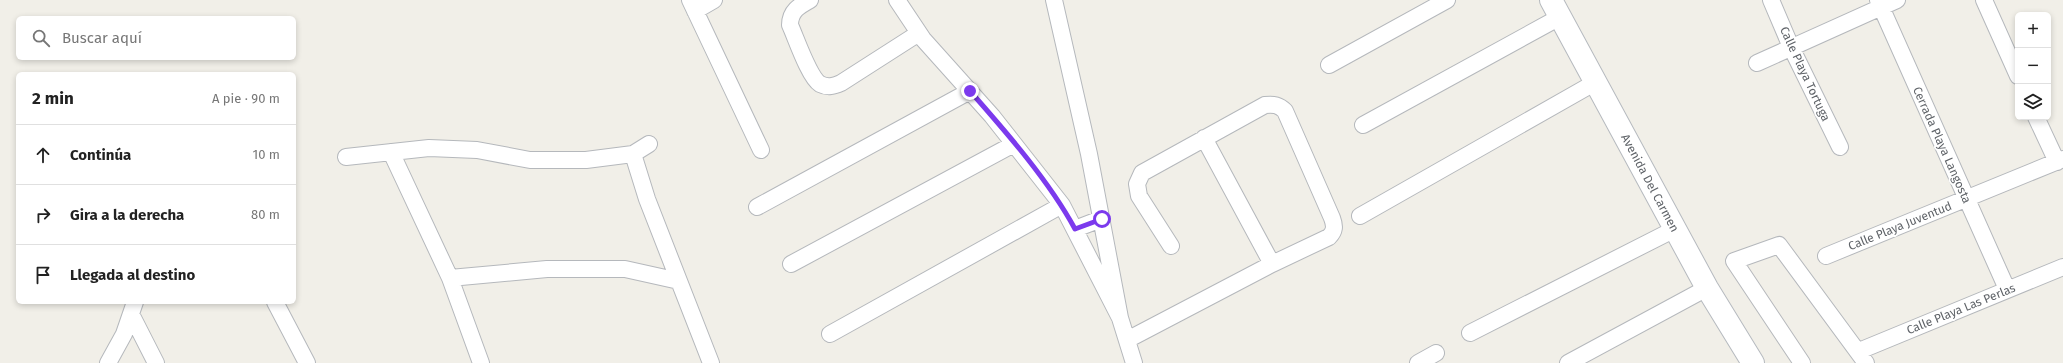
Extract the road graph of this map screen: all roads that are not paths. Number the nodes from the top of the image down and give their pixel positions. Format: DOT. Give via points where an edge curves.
graph roads {
  1 [pos="714,0"];
  2 [pos="810,0"];
  3 [pos="897,0"];
  4 [pos="1054,0"];
  5 [pos="1447,0"];
  6 [pos="1771,0"];
  7 [pos="1897,0"];
  8 [pos="1984,0"];
  9 [pos="1880,3"];
  10 [pos="692,5"];
  11 [pos="1555,8"];
  12 [pos="919,33"];
  13 [pos="1791,48"];
  14 [pos="1757,63"];
  15 [pos="1329,65"];
  16 [pos="2015,69"];
  17 [pos="1596,82"];
  18 [pos="970,91"];
  19 [pos="2038,120"];
  20 [pos="1363,125"];
  21 [pos="1204,138"];
  22 [pos="649,144"];
  23 [pos="1014,144"];
  24 [pos="1840,147"];
  25 [pos="761,150"];
  26 [pos="391,152"];
  27 [pos="633,154"];
  28 [pos="346,157"];
  29 [pos="2060,160"];
  30 [pos="1966,199"];
  31 [pos="1062,205"];
  32 [pos="756,207"];
  33 [pos="1360,216"];
  34 [pos="1102,219"];
  35 [pos="1075,229"];
  36 [pos="1675,229"];
  37 [pos="1171,246"];
  38 [pos="1826,256"];
  39 [pos="791,264"];
  40 [pos="1272,264"];
  41 [pos="2063,267"];
  42 [pos="450,278"];
  43 [pos="679,281"];
  44 [pos="1707,288"];
  45 [pos="2007,289"];
  46 [pos="276,304"];
  47 [pos="133,308"];
  48 [pos="1120,318"];
  49 [pos="1470,333"];
  50 [pos="830,334"];
  51 [pos="1127,340"];
  52 [pos="1436,353"];
  53 [pos="1862,357"];
  54 [pos="108,363"];
  55 [pos="156,363"];
  56 [pos="307,363"];
  57 [pos="481,363"];
  58 [pos="712,363"];
  59 [pos="1134,363"];
  60 [pos="1418,363"];
  61 [pos="1568,363"];
  62 [pos="1752,363"];
  63 [pos="1802,363"];
  1 -- 10 [label="street"];
  2 -- 12 [label="street" via="796,10 790,19 790,25 814,79 824,86 832,87 842,83"];
  3 -- 12 [label="street"];
  4 -- 34 [label="street"];
  5 -- 15 [label="street"];
  6 -- 13 [label="street, Calle Playa Tortuga"];
  7 -- 9 [label="street"];
  8 -- 16 [label="street"];
  9 -- 13 [label="street"];
  9 -- 30 [label="street, Cerrada Playa Langosta"];
  10 -- 25 [label="street"];
  11 -- 17 [label="main road, Avenida Del Carmen"];
  11 -- 20 [label="street"];
  12 -- 18 [label="street"];
  13 -- 14 [label="street"];
  13 -- 24 [label="street, Calle Playa Tortuga"];
  17 -- 33 [label="street"];
  17 -- 36 [label="main road, Avenida Del Carmen"];
  18 -- 23 [label="street"];
  18 -- 32 [label="street"];
  19 -- 29 [label="street"];
  21 -- 37 [label="street" via="1142,173 1136,184 1139,196"];
  21 -- 40 [label="street"];
  21 -- 40 [label="street" via="1265,105 1277,106 1285,111 1332,218 1334,229 1329,237"];
  22 -- 27 [label="street"];
  23 -- 31 [label="street"];
  23 -- 39 [label="street"];
  26 -- 27 [label="street" via="429,148 477,150 530,160 586,160"];
  26 -- 28 [label="street"];
  26 -- 42 [label="street"];
  27 -- 43 [label="street" via="647,199"];
  29 -- 30 [label="street, Calle Playa Juventud"];
  30 -- 38 [label="street, Calle Playa Juventud"];
  30 -- 45 [label="street, Cerrada Playa Langosta"];
  31 -- 35 [label="street"];
  31 -- 50 [label="street"];
  34 -- 35 [label="street"];
  34 -- 48 [label="street"];
  35 -- 48 [label="street"];
  36 -- 44 [label="main road, Avenida Del Carmen"];
  36 -- 49 [label="street"];
  40 -- 51 [label="street"];
  41 -- 45 [label="street, Calle Playa Las Perlas"];
  42 -- 43 [label="street" via="547,269 625,269"];
  42 -- 57 [label="street"];
  43 -- 58 [label="street"];
  44 -- 61 [label="street"];
  44 -- 62 [label="main road, Avenida Del Carmen"];
  45 -- 53 [label="street, Calle Playa Las Perlas"];
  46 -- 56 [label="street"];
  47 -- 54 [label="street" via="124,334"];
  47 -- 55 [label="street"];
  48 -- 51 [label="street"];
  51 -- 59 [label="street"];
  52 -- 60 [label="street"];
  53 -- 63 [label="street" via="1779,245 1734,261"];
}
